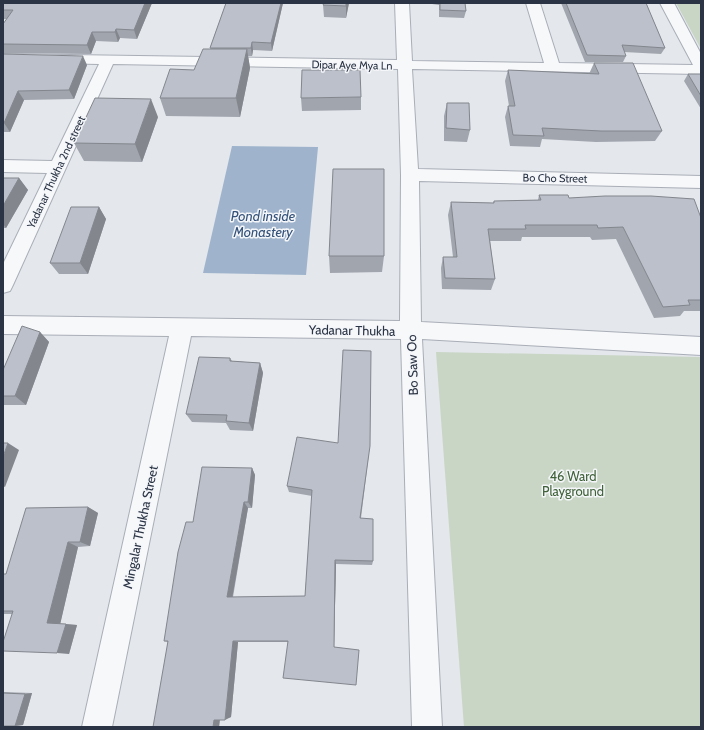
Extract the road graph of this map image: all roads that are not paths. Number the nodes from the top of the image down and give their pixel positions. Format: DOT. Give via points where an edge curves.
graph roads {
  1 [pos="402,3"];
  2 [pos="533,3"];
  3 [pos="667,3"];
  4 [pos="3,58"];
  5 [pos="108,60"];
  6 [pos="405,66"];
  7 [pos="701,67"];
  8 [pos="553,68"];
  9 [pos="701,70"];
  10 [pos="3,166"];
  11 [pos="59,167"];
  12 [pos="410,175"];
  13 [pos="701,182"];
  14 [pos="3,285"];
  15 [pos="3,325"];
  16 [pos="182,327"];
  17 [pos="411,330"];
  18 [pos="701,346"];
  19 [pos="97,727"];
  20 [pos="427,727"];
  1 -- 6 [label="street, Bo Saw Oo"];
  2 -- 8 [label="street"];
  3 -- 7 [label="street"];
  4 -- 5 [label="street, Dipar Aye Mya Ln"];
  5 -- 6 [label="street, Dipar Aye Mya Ln"];
  5 -- 11 [label="street, Yadanar Thukha 2nd street"];
  6 -- 8 [label="street, Dipar Aye Mya Ln"];
  6 -- 12 [label="street, Bo Saw Oo"];
  8 -- 9 [label="street, Dipar Aye Mya Ln"];
  10 -- 11 [label="street"];
  11 -- 14 [label="street, Yadanar Thukha 2nd street"];
  12 -- 13 [label="street, Bo Cho Street"];
  12 -- 17 [label="street, Bo Saw Oo"];
  15 -- 16 [label="street, Yadanar Thukha"];
  16 -- 17 [label="street, Yadanar Thukha"];
  16 -- 19 [label="street, Mingalar Thukha Street"];
  17 -- 18 [label="street, Yadanar Thukha"];
  17 -- 20 [label="street, Bo Saw Oo"];
}
